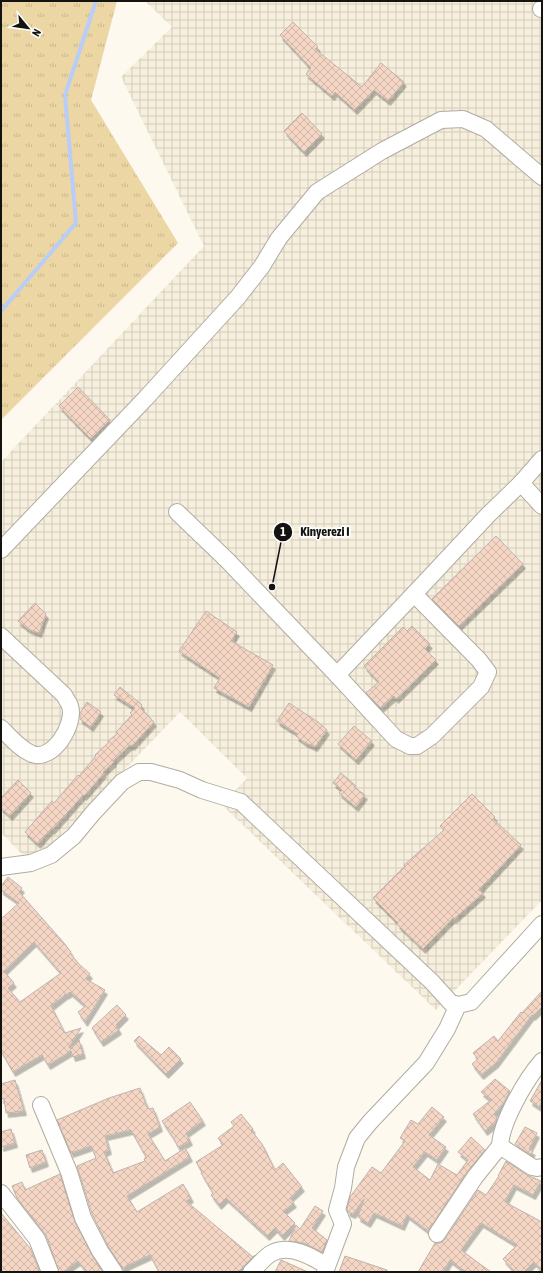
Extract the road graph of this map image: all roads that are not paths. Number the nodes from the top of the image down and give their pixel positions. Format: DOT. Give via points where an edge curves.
graph roads {
  1 [pos="542,177"];
  2 [pos="542,459"];
  3 [pos="521,484"];
  4 [pos="542,506"];
  5 [pos="177,512"];
  6 [pos="1,550"];
  7 [pos="414,594"];
  8 [pos="1,636"];
  9 [pos="337,675"];
  10 [pos="1,728"];
  11 [pos="1,867"];
  12 [pos="542,924"];
  13 [pos="458,1006"];
  14 [pos="542,1060"];
  15 [pos="41,1105"];
  16 [pos="500,1146"];
  17 [pos="542,1167"];
  18 [pos="1,1193"];
  19 [pos="437,1234"];
  20 [pos="326,1269"];
  21 [pos="50,1272"];
  22 [pos="114,1272"];
  23 [pos="251,1272"];
  1 -- 6 [label="street" via="486,129 464,119 441,120 382,151 317,192 279,238 262,266 238,297"];
  2 -- 3 [label="street"];
  3 -- 4 [label="street"];
  3 -- 7 [label="street" via="488,515"];
  5 -- 9 [label="street" via="227,560"];
  7 -- 9 [label="street"];
  7 -- 9 [label="street" via="488,672 482,687 432,736 417,746 410,746 396,739"];
  8 -- 10 [label="street" via="64,696 71,707 68,730 62,740 53,749 41,755 32,754 24,749"];
  11 -- 13 [label="street" via="31,863 51,854 74,836 122,782 138,772 151,772 180,780 241,802 432,982 451,1003"];
  12 -- 13 [label="street" via="471,1002"];
  13 -- 20 [label="street" via="426,1063 357,1138 346,1167 337,1210 343,1224"];
  14 -- 16 [label="street" via="510,1112"];
  15 -- 22 [label="street" via="69,1172 83,1218"];
  16 -- 17 [label="street" via="532,1167"];
  16 -- 19 [label="street" via="475,1177"];
  18 -- 21 [label="street" via="38,1239"];
  20 -- 23 [label="street" via="317,1260 283,1249 271,1254"];
}
